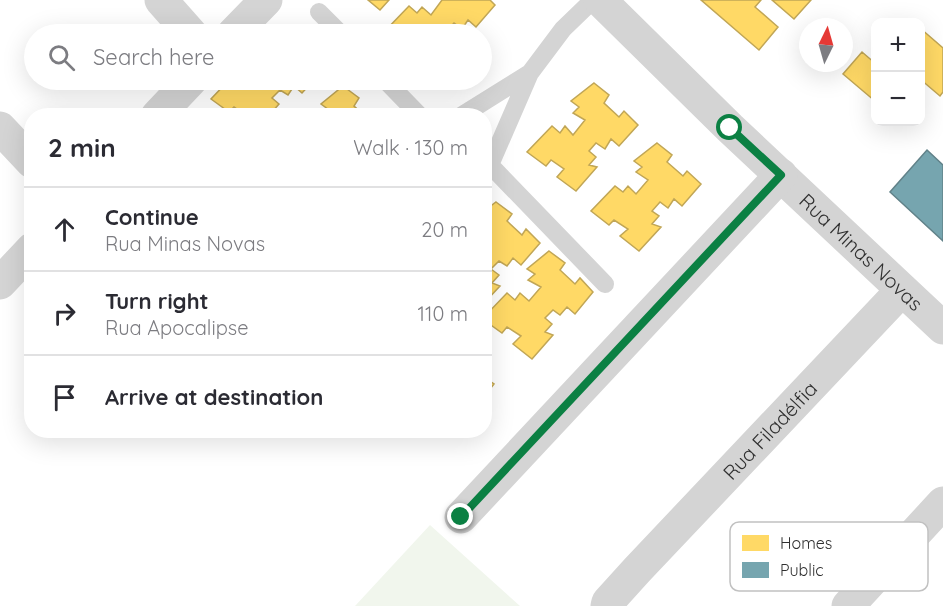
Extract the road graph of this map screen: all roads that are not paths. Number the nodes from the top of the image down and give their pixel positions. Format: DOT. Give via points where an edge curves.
graph roads {
  1 [pos="161,0"];
  2 [pos="266,0"];
  3 [pos="593,0"];
  4 [pos="600,0"];
  5 [pos="319,12"];
  6 [pos="182,24"];
  7 [pos="243,24"];
  8 [pos="331,24"];
  9 [pos="530,73"];
  10 [pos="182,90"];
  11 [pos="395,90"];
  12 [pos="165,108"];
  13 [pos="412,108"];
  14 [pos="474,108"];
  15 [pos="0,128"];
  16 [pos="24,154"];
  17 [pos="492,158"];
  18 [pos="492,174"];
  19 [pos="781,175"];
  20 [pos="24,258"];
  21 [pos="0,283"];
  22 [pos="605,284"];
  23 [pos="902,290"];
  24 [pos="943,328"];
  25 [pos="943,504"];
  26 [pos="461,517"];
  27 [pos="926,522"];
  28 [pos="862,591"];
  29 [pos="607,606"];
  30 [pos="848,606"];
  1 -- 6 [label="street"];
  2 -- 7 [label="street"];
  3 -- 9 [label="lane" via="563,29"];
  4 -- 19 [label="street, Rua Minas Novas"];
  5 -- 8 [label="lane"];
  9 -- 14 [label="lane"];
  9 -- 17 [label="lane"];
  10 -- 12 [label="street"];
  11 -- 13 [label="lane"];
  15 -- 16 [label="street"];
  18 -- 22 [label="lane"];
  19 -- 23 [label="street, Rua Minas Novas"];
  19 -- 26 [label="street"];
  20 -- 21 [label="street"];
  23 -- 24 [label="street, Rua Minas Novas"];
  23 -- 29 [label="street, Rua Filadélfia"];
  25 -- 27 [label="street"];
  28 -- 30 [label="street"];
}
